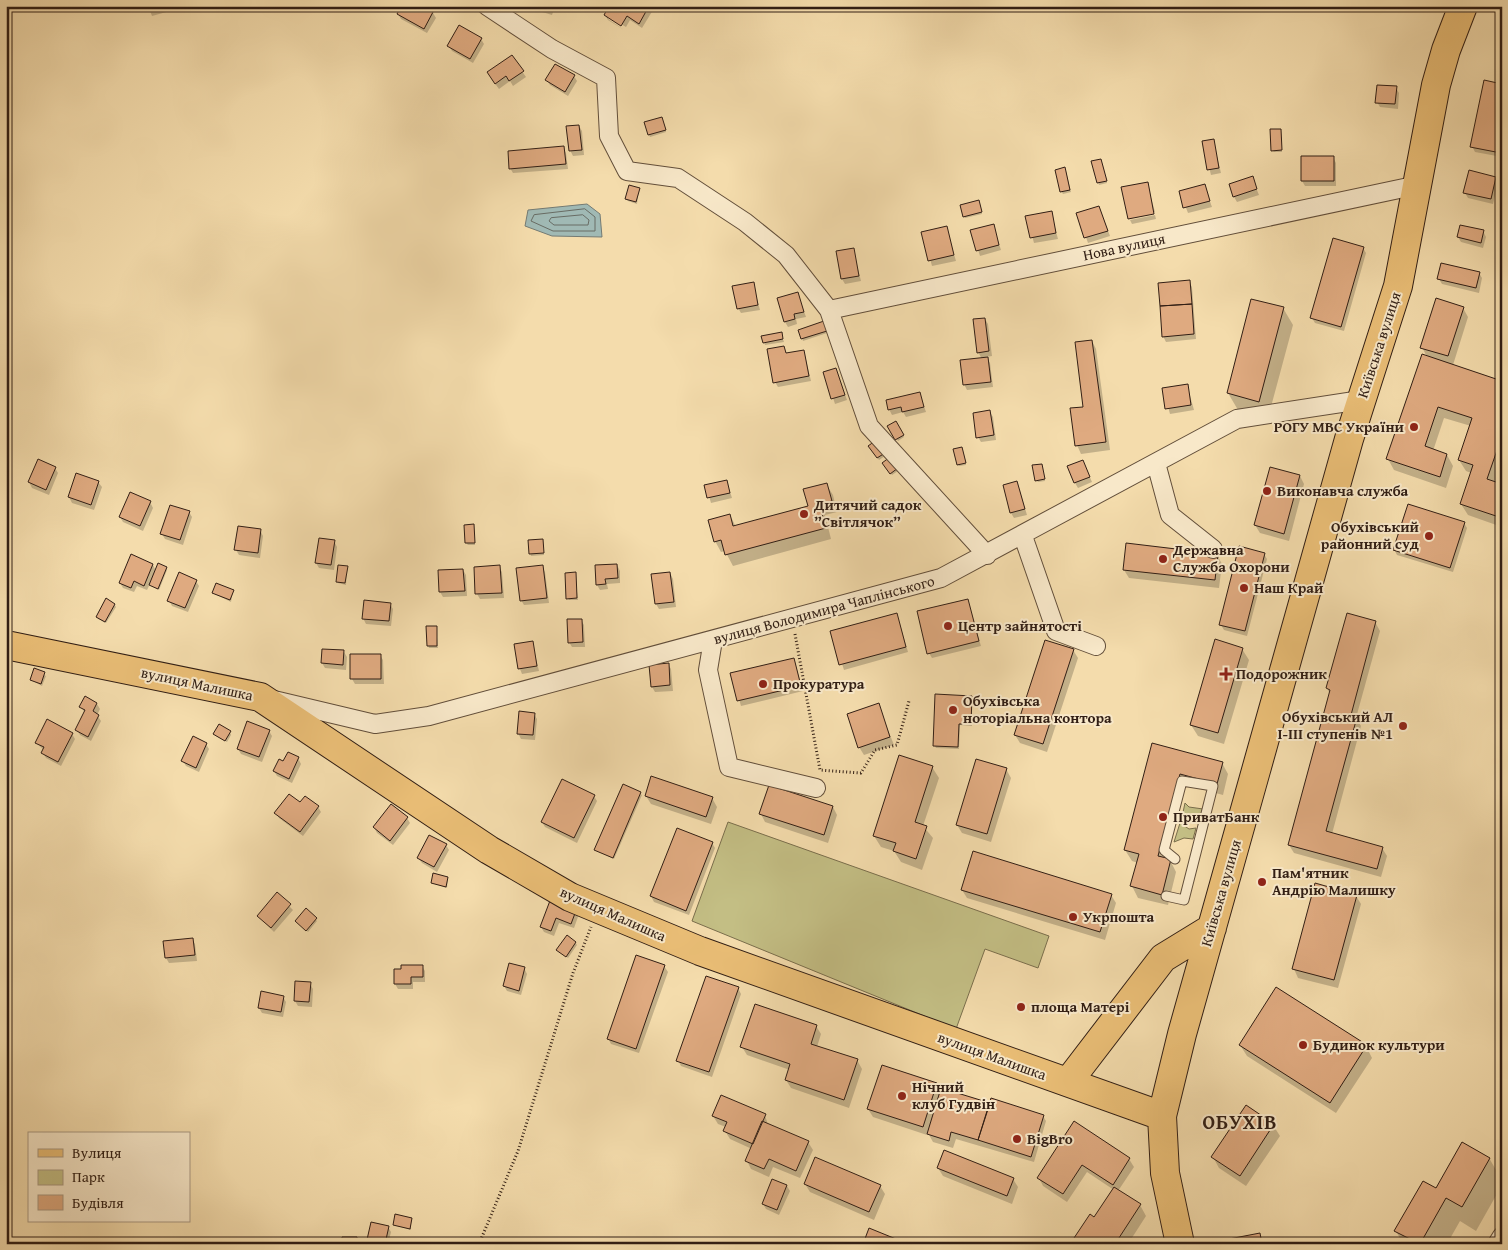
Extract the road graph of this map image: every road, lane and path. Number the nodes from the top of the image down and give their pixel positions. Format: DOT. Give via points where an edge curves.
graph roads {
  1 [pos="487,6"];
  2 [pos="1462,6"];
  3 [pos="1418,185"];
  4 [pos="830,310"];
  5 [pos="1361,400"];
  6 [pos="1156,463"];
  7 [pos="1023,536"];
  8 [pos="1213,549"];
  9 [pos="987,556"];
  10 [pos="792,618"];
  11 [pos="713,640"];
  12 [pos="6,645"];
  13 [pos="1096,646"];
  14 [pos="260,697"];
  15 [pos="909,701"];
  16 [pos="816,788"];
  17 [pos="1175,858"];
  18 [pos="1166,896"];
  19 [pos="1212,928"];
  20 [pos="599,929"];
  21 [pos="1068,1082"];
  22 [pos="1162,1116"];
  23 [pos="1502,1236"];
  24 [pos="1175,1238"];
  25 [pos="479,1244"];
  26 [pos="1497,1244"];
  1 -- 4 [label="street" via="552,49 606,78 609,136 627,171 678,178 745,222 786,255"];
  2 -- 3 [label="main road, Київська вулиця" via="1436,85"];
  3 -- 4 [label="street, Нова вулиця"];
  3 -- 5 [label="main road, Київська вулиця" via="1398,286"];
  4 -- 9 [label="street" via="869,426"];
  5 -- 6 [label="street, вулиця Володимира Чаплінського" via="1237,419"];
  5 -- 19 [label="main road, Київська вулиця"];
  6 -- 7 [label="street, вулиця Володимира Чаплінського"];
  6 -- 8 [label="street" via="1170,515"];
  7 -- 9 [label="street, вулиця Володимира Чаплінського"];
  7 -- 13 [label="street" via="1056,631"];
  9 -- 10 [label="street, вулиця Володимира Чаплінського" via="941,578"];
  10 -- 11 [label="street, вулиця Володимира Чаплінського"];
  10 -- 15 [label="path" via="820,770 861,773 875,750 897,745"];
  11 -- 14 [label="street, вулиця Володимира Чаплінського" via="429,716 375,724"];
  11 -- 16 [label="street" via="708,670 729,767"];
  12 -- 14 [label="main road, вулиця Малишка"];
  14 -- 21 [label="main road, вулиця Малишка" via="489,850 570,898 700,951"];
  17 -- 18 [label="lane" via="1164,850 1182,781 1213,786 1184,900"];
  19 -- 21 [label="main road" via="1163,958"];
  19 -- 22 [label="main road, Київська вулиця"];
  20 -- 25 [label="path" via="590,927 518,1151"];
  21 -- 22 [label="main road, вулиця Малишка"];
  22 -- 24 [label="main road, Київська вулиця" via="1165,1173"];
  23 -- 26 [label="street"];
}
